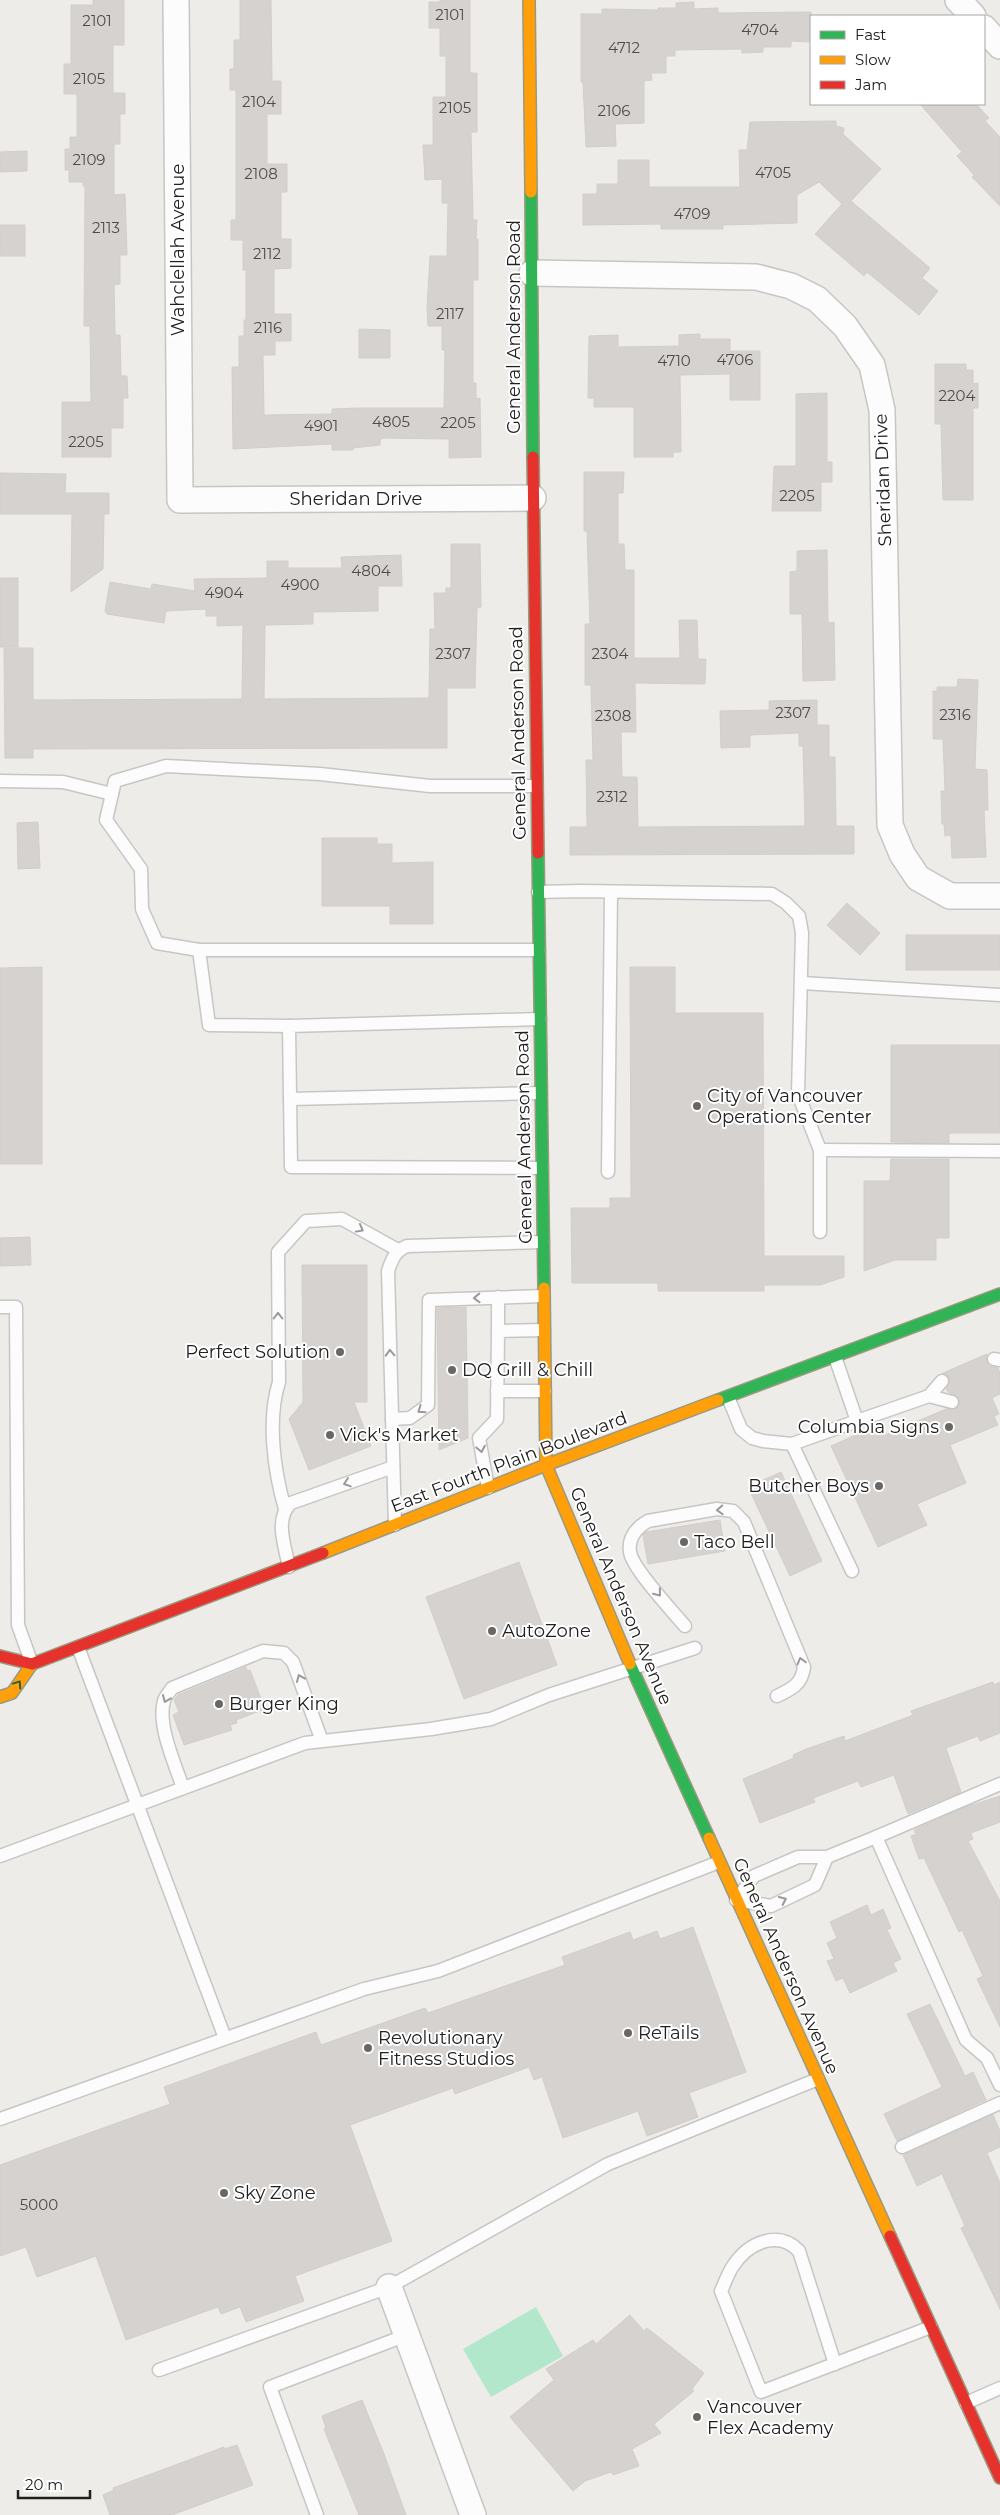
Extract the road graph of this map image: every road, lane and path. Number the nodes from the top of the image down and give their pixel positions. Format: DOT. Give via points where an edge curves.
graph roads {
  1 [pos="176,0"];
  2 [pos="529,0"];
  3 [pos="958,0"];
  4 [pos="972,15"];
  5 [pos="985,29"];
  6 [pos="1000,46"];
  7 [pos="532,273"];
  8 [pos="532,498"];
  9 [pos="180,500"];
  10 [pos="0,780"];
  11 [pos="536,786"];
  12 [pos="112,794"];
  13 [pos="538,892"];
  14 [pos="611,892"];
  15 [pos="1000,896"];
  16 [pos="200,950"];
  17 [pos="539,950"];
  18 [pos="802,982"];
  19 [pos="1000,995"];
  20 [pos="540,1018"];
  21 [pos="289,1026"];
  22 [pos="540,1093"];
  23 [pos="290,1098"];
  24 [pos="820,1150"];
  25 [pos="1000,1150"];
  26 [pos="542,1168"];
  27 [pos="608,1172"];
  28 [pos="820,1232"];
  29 [pos="543,1242"];
  30 [pos="398,1250"];
  31 [pos="1000,1294"];
  32 [pos="544,1296"];
  33 [pos="498,1297"];
  34 [pos="0,1307"];
  35 [pos="544,1330"];
  36 [pos="498,1331"];
  37 [pos="835,1356"];
  38 [pos="942,1380"];
  39 [pos="497,1391"];
  40 [pos="545,1391"];
  41 [pos="929,1396"];
  42 [pos="728,1397"];
  43 [pos="952,1402"];
  44 [pos="392,1419"];
  45 [pos="857,1420"];
  46 [pos="792,1444"];
  47 [pos="546,1464"];
  48 [pos="393,1467"];
  49 [pos="488,1488"];
  50 [pos="288,1506"];
  51 [pos="395,1525"];
  52 [pos="289,1566"];
  53 [pos="852,1571"];
  54 [pos="685,1626"];
  55 [pos="78,1647"];
  56 [pos="695,1648"];
  57 [pos="0,1656"];
  58 [pos="32,1664"];
  59 [pos="632,1670"];
  60 [pos="777,1696"];
  61 [pos="0,1697"];
  62 [pos="322,1740"];
  63 [pos="1000,1784"];
  64 [pos="183,1788"];
  65 [pos="138,1804"];
  66 [pos="876,1837"];
  67 [pos="0,1856"];
  68 [pos="827,1856"];
  69 [pos="719,1862"];
  70 [pos="736,1900"];
  71 [pos="225,2038"];
  72 [pos="818,2079"];
  73 [pos="1000,2085"];
  74 [pos="1000,2103"];
  75 [pos="0,2119"];
  76 [pos="902,2147"];
  77 [pos="390,2287"];
  78 [pos="931,2327"];
  79 [pos="407,2335"];
  80 [pos="835,2364"];
  81 [pos="159,2370"];
  82 [pos="1000,2388"];
  83 [pos="966,2403"];
  84 [pos="1000,2478"];
  85 [pos="317,2515"];
  86 [pos="473,2515"];
  1 -- 9 [label="street, Wahclellah Avenue"];
  2 -- 7 [label="street, General Anderson Road"];
  3 -- 4 [label="street"];
  5 -- 6 [label="street"];
  7 -- 8 [label="street, General Anderson Road"];
  7 -- 15 [label="street, Sheridan Drive" via="756,277 791,286 817,299 845,326 872,365 882,410 890,825 902,854 918,878 950,896"];
  8 -- 9 [label="street, Sheridan Drive"];
  8 -- 11 [label="street, General Anderson Road"];
  10 -- 12 [label="lane" via="63,782"];
  11 -- 12 [label="lane" via="430,786 320,774 166,766 115,781"];
  11 -- 13 [label="street, General Anderson Road"];
  12 -- 16 [label="lane" via="106,820 140,869 142,909 157,943"];
  13 -- 14 [label="lane"];
  13 -- 17 [label="street, General Anderson Road"];
  14 -- 18 [label="lane" via="772,894 799,916"];
  14 -- 27 [label="lane"];
  16 -- 17 [label="lane"];
  16 -- 21 [label="lane" via="209,1024"];
  17 -- 20 [label="street, General Anderson Road"];
  18 -- 19 [label="lane"];
  18 -- 24 [label="lane" via="798,1094"];
  20 -- 21 [label="lane"];
  20 -- 22 [label="street, General Anderson Road"];
  21 -- 23 [label="lane"];
  22 -- 23 [label="lane"];
  22 -- 26 [label="street, General Anderson Road"];
  23 -- 26 [label="lane" via="291,1167"];
  24 -- 25 [label="lane"];
  24 -- 28 [label="lane"];
  26 -- 29 [label="street, General Anderson Road"];
  29 -- 30 [label="lane" via="407,1246"];
  29 -- 32 [label="street, General Anderson Road"];
  44 -- 30 [label="lane, one-way" via="388,1271"];
  50 -- 30 [label="lane, one-way" via="275,1475 273,1399 279,1382 278,1252 306,1221 342,1218"];
  31 -- 37 [label="street, East Fourth Plain Boulevard"];
  32 -- 33 [label="lane"];
  32 -- 35 [label="street, General Anderson Road"];
  33 -- 36 [label="lane"];
  33 -- 44 [label="lane, one-way" via="429,1300 428,1405 410,1418"];
  34 -- 58 [label="lane" via="16,1307 18,1625"];
  35 -- 36 [label="lane"];
  35 -- 40 [label="street, General Anderson Road"];
  36 -- 39 [label="lane"];
  37 -- 42 [label="street, East Fourth Plain Boulevard"];
  37 -- 45 [label="lane"];
  38 -- 41 [label="lane"];
  39 -- 40 [label="lane"];
  39 -- 49 [label="lane, one-way" via="497,1418 479,1438"];
  40 -- 47 [label="street, General Anderson Road"];
  41 -- 43 [label="lane"];
  41 -- 45 [label="lane"];
  42 -- 46 [label="lane" via="741,1429 752,1438"];
  42 -- 47 [label="street, East Fourth Plain Boulevard"];
  44 -- 48 [label="lane"];
  45 -- 46 [label="lane"];
  46 -- 53 [label="lane"];
  47 -- 49 [label="street, East Fourth Plain Boulevard"];
  47 -- 59 [label="street, General Anderson Avenue"];
  48 -- 50 [label="lane, one-way"];
  48 -- 51 [label="lane"];
  49 -- 51 [label="street, East Fourth Plain Boulevard"];
  50 -- 52 [label="lane" via="281,1526"];
  51 -- 52 [label="street, East Fourth Plain Boulevard"];
  52 -- 55 [label="street, East Fourth Plain Boulevard"];
  60 -- 54 [label="lane, one-way" via="797,1685 804,1666 744,1522 733,1510 717,1509 648,1521 633,1534 630,1542 632,1561"];
  55 -- 58 [label="street, East Fourth Plain Boulevard"];
  55 -- 65 [label="lane"];
  56 -- 59 [label="lane"];
  57 -- 58 [label="street"];
  61 -- 58 [label="street, one-way" via="12,1693"];
  59 -- 62 [label="lane" via="549,1695 491,1718 431,1729"];
  59 -- 69 [label="street, General Anderson Avenue"];
  62 -- 64 [label="lane" via="305,1742"];
  62 -- 64 [label="lane, one-way" via="294,1662 284,1653 264,1651 172,1688 164,1700 162,1713 166,1735"];
  63 -- 66 [label="lane"];
  64 -- 65 [label="lane"];
  65 -- 67 [label="lane"];
  65 -- 71 [label="lane"];
  66 -- 68 [label="lane"];
  66 -- 73 [label="lane" via="966,2040 987,2058"];
  68 -- 70 [label="lane" via="798,1856 754,1876"];
  70 -- 68 [label="lane, one-way" via="771,1906 815,1885"];
  69 -- 70 [label="street, General Anderson Avenue"];
  69 -- 71 [label="lane" via="438,1971 364,1988"];
  70 -- 72 [label="street, General Anderson Avenue"];
  71 -- 75 [label="lane"];
  72 -- 77 [label="lane" via="608,2164"];
  72 -- 78 [label="street, General Anderson Avenue"];
  74 -- 76 [label="lane"];
  77 -- 79 [label="street"];
  77 -- 81 [label="lane"];
  78 -- 80 [label="lane"];
  78 -- 83 [label="street, General Anderson Avenue"];
  79 -- 85 [label="lane" via="270,2386"];
  79 -- 86 [label="street"];
  80 -- 80 [label="lane" via="761,2392 721,2291 733,2266 748,2249 776,2239 785,2240 799,2251"];
  82 -- 83 [label="lane"];
  83 -- 84 [label="street, General Anderson Avenue"];
}
